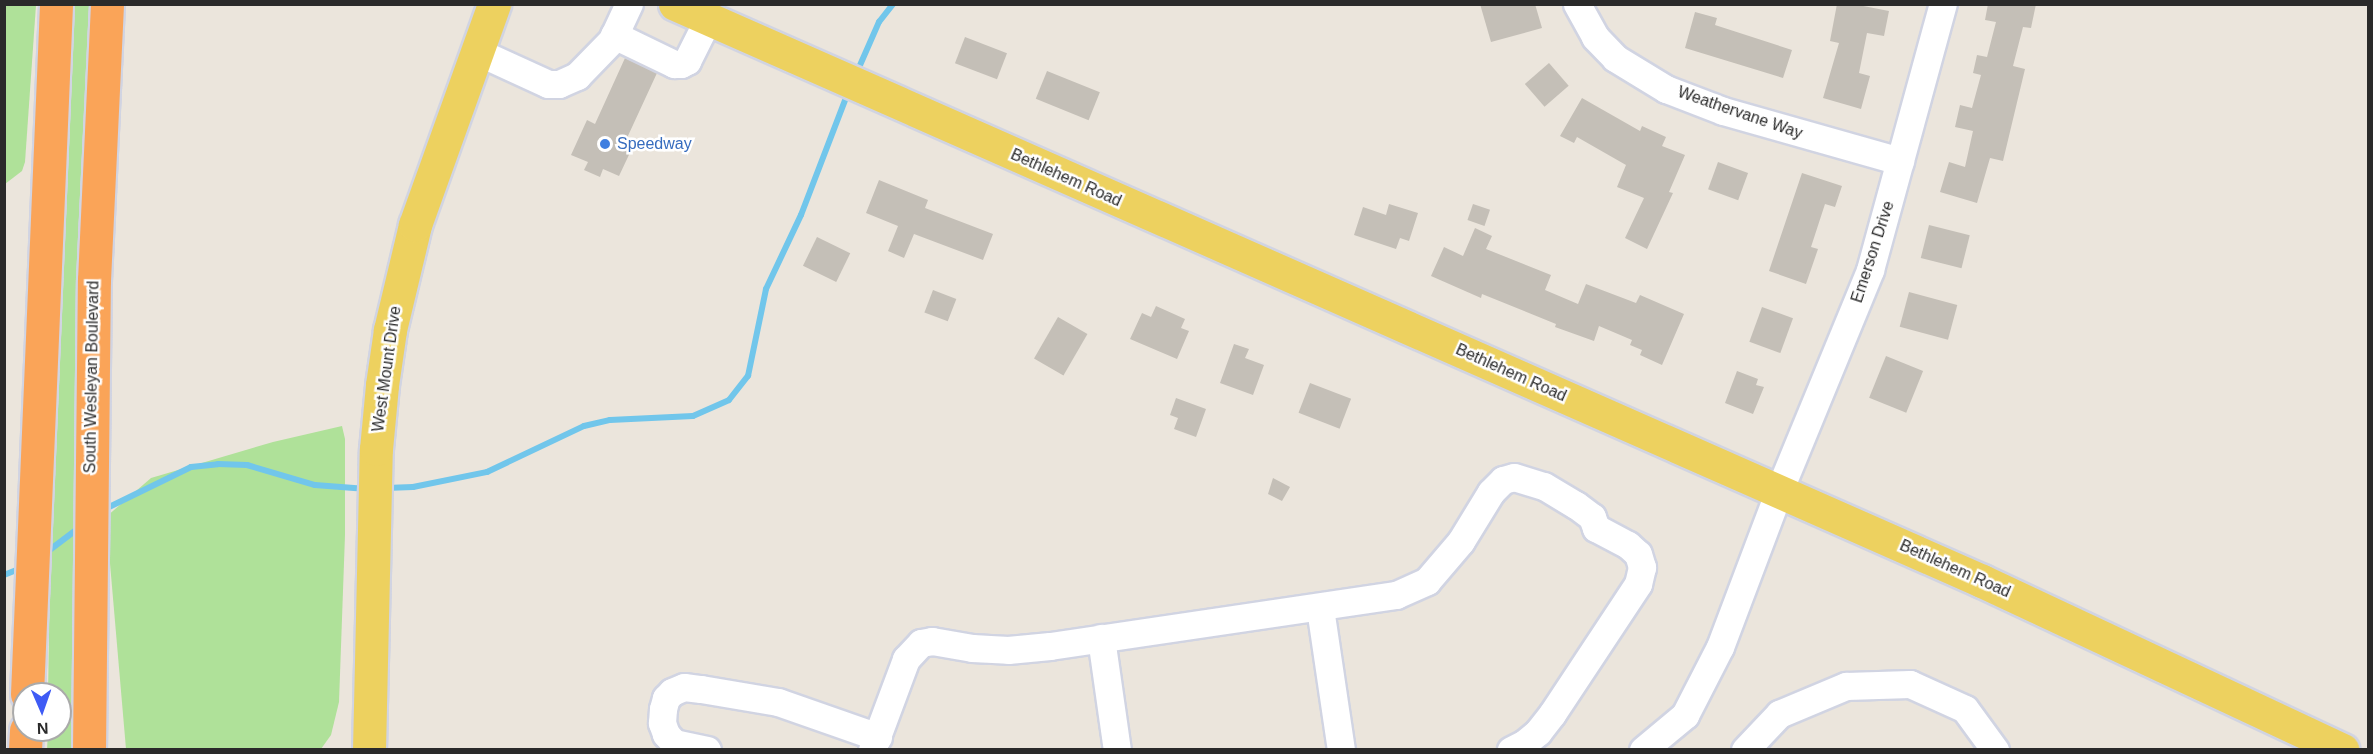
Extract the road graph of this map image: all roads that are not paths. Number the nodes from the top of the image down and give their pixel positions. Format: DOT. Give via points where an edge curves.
graph roads {
  1 [pos="56,4"];
  2 [pos="106,4"];
  3 [pos="494,4"];
  4 [pos="629,4"];
  5 [pos="675,4"];
  6 [pos="1577,4"];
  7 [pos="1943,4"];
  8 [pos="708,19"];
  9 [pos="614,35"];
  10 [pos="476,51"];
  11 [pos="1900,161"];
  12 [pos="1779,490"];
  13 [pos="1320,608"];
  14 [pos="1101,638"];
  15 [pos="28,682"];
  16 [pos="875,743"];
  17 [pos="89,750"];
  18 [pos="369,750"];
  19 [pos="708,750"];
  20 [pos="1117,750"];
  21 [pos="1341,750"];
  22 [pos="1512,750"];
  23 [pos="1643,750"];
  24 [pos="1745,750"];
  25 [pos="1995,750"];
  26 [pos="2342,750"];
  1 -- 15 [label="highway"];
  2 -- 17 [label="highway, South Wesleyan Boulevard" via="94,292"];
  3 -- 10 [label="main road, West Mount Drive"];
  4 -- 9 [label="street"];
  5 -- 8 [label="main road, Bethlehem Road"];
  6 -- 11 [label="street, Weathervane Way" via="1595,37 1615,58 1666,89 1723,111"];
  7 -- 11 [label="street, Emerson Drive"];
  8 -- 9 [label="street" via="687,61 681,64"];
  8 -- 12 [label="main road, Bethlehem Road"];
  9 -- 10 [label="street" via="576,76 560,84 548,84"];
  10 -- 18 [label="main road, West Mount Drive" via="415,225 390,330 376,449"];
  11 -- 12 [label="street, Emerson Drive" via="1870,270"];
  12 -- 23 [label="street, Emerson Drive" via="1720,647 1685,715"];
  12 -- 26 [label="main road, Bethlehem Road"];
  13 -- 14 [label="street"];
  13 -- 21 [label="street"];
  13 -- 22 [label="street" via="1396,595 1427,581 1461,541 1491,492 1503,480 1529,479 1576,505 1592,517 1596,528 1638,554 1642,567 1638,584 1538,732"];
  14 -- 16 [label="street" via="1008,650 921,642 906,658"];
  14 -- 20 [label="street"];
  16 -- 19 [label="street" via="778,702 701,688 684,687 672,692 663,709 666,734 674,742"];
  24 -- 25 [label="street" via="1779,714 1846,686 1910,684 1965,709"];
}
